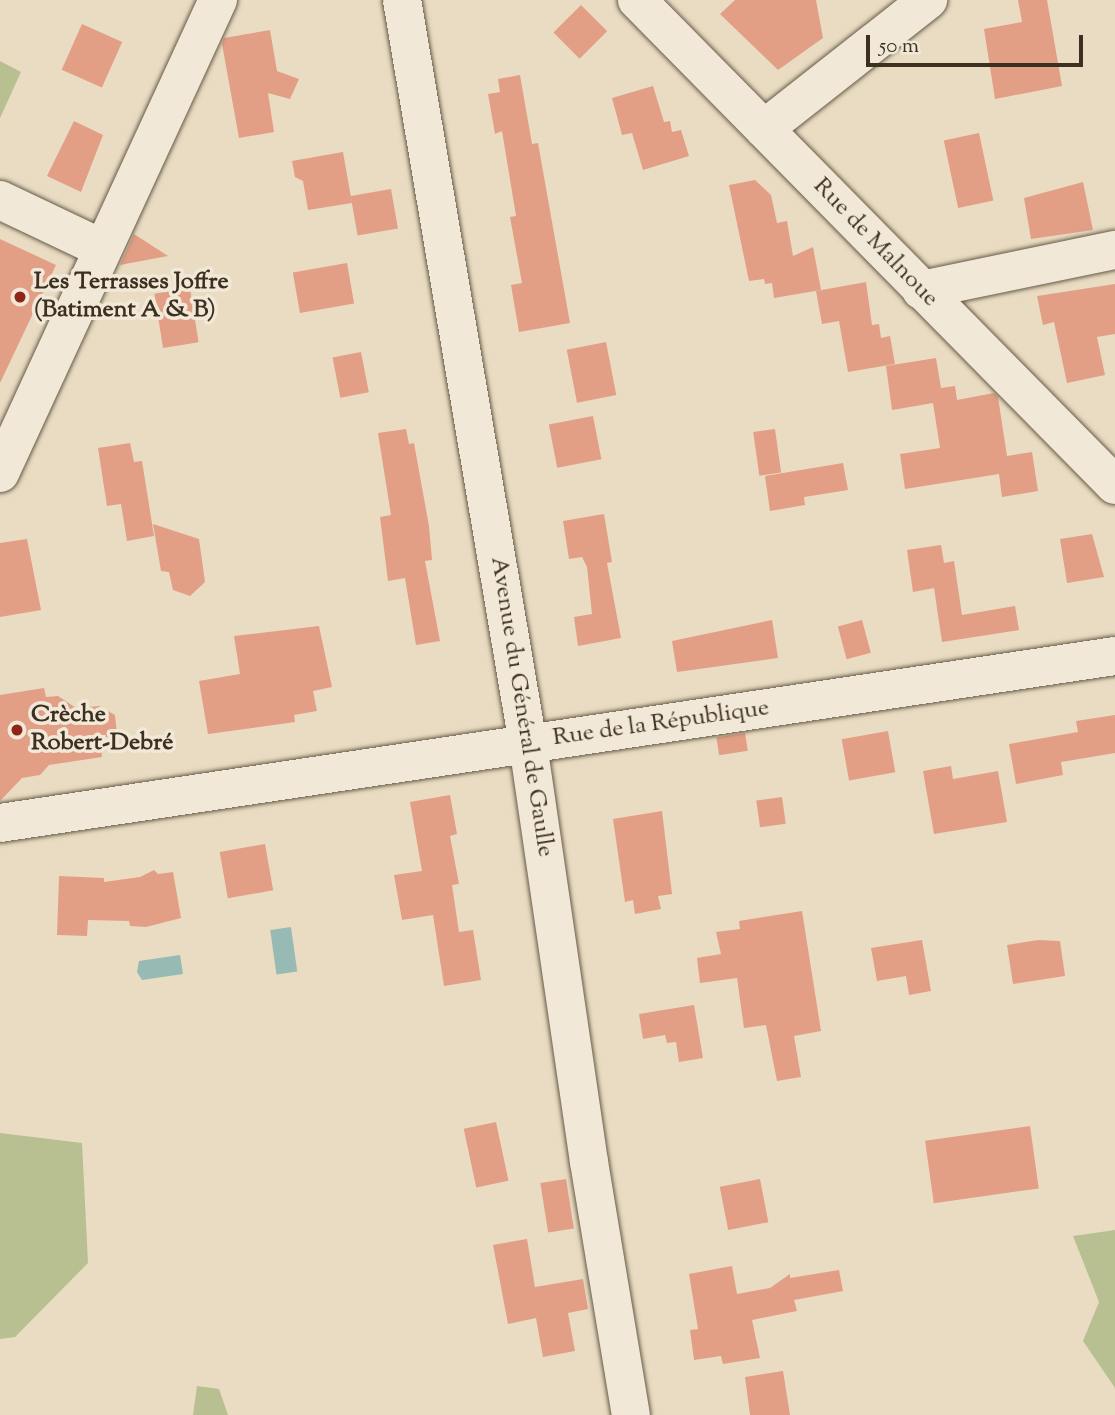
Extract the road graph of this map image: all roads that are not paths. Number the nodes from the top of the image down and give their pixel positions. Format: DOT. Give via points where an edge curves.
graph roads {
  1 [pos="218,0"];
  2 [pos="402,0"];
  3 [pos="637,0"];
  4 [pos="928,0"];
  5 [pos="764,129"];
  6 [pos="0,200"];
  7 [pos="101,248"];
  8 [pos="1115,250"];
  9 [pos="921,290"];
  10 [pos="0,473"];
  11 [pos="1115,485"];
  12 [pos="1115,656"];
  13 [pos="528,744"];
  14 [pos="0,823"];
  15 [pos="631,1415"];
  1 -- 7 [label="street"];
  2 -- 13 [label="street, Avenue du Général de Gaulle"];
  3 -- 5 [label="street, Rue de Malnoue"];
  4 -- 5 [label="street"];
  5 -- 9 [label="street, Rue de Malnoue"];
  6 -- 7 [label="street"];
  7 -- 10 [label="street"];
  8 -- 9 [label="street"];
  9 -- 11 [label="street, Rue de Malnoue"];
  12 -- 13 [label="street, Rue de la République"];
  13 -- 14 [label="street, Rue de la République"];
  13 -- 15 [label="street, Avenue du Général de Gaulle"];
}
